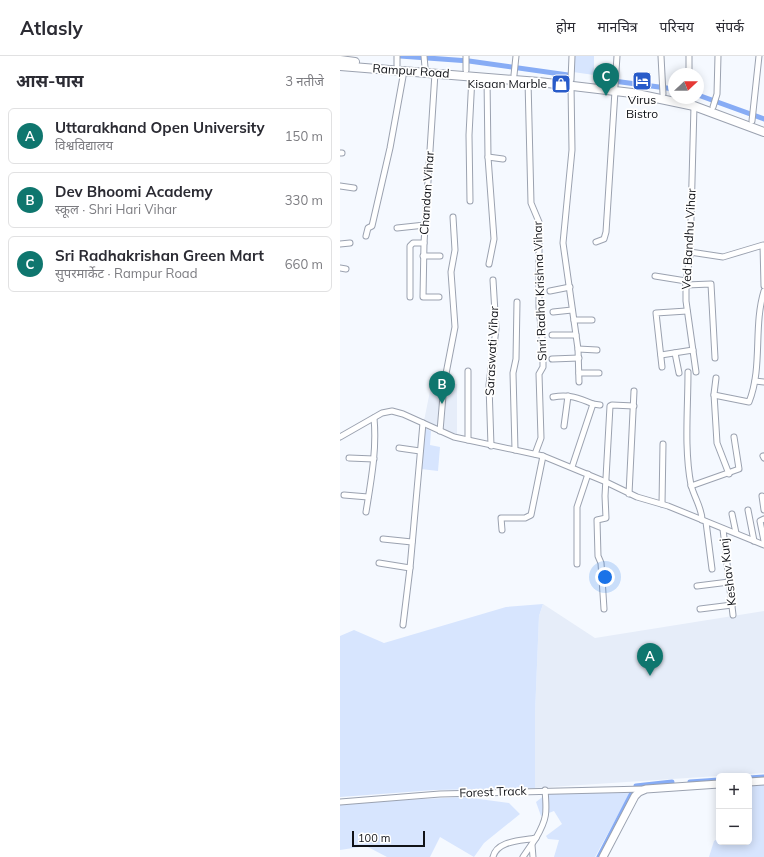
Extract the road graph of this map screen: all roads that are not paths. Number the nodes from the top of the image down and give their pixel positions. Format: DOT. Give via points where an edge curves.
graph roads {
  1 [pos="516,56"];
  2 [pos="572,56"];
  3 [pos="617,56"];
  4 [pos="661,56"];
  5 [pos="689,56"];
  6 [pos="718,56"];
  7 [pos="759,56"];
  8 [pos="354,59"];
  9 [pos="340,60"];
  10 [pos="397,60"];
  11 [pos="425,60"];
  12 [pos="467,65"];
  13 [pos="340,66"];
  14 [pos="376,66"];
  15 [pos="689,68"];
  16 [pos="515,70"];
  17 [pos="404,71"];
  18 [pos="435,73"];
  19 [pos="487,78"];
  20 [pos="528,81"];
  21 [pos="571,82"];
  22 [pos="615,84"];
  23 [pos="663,90"];
  24 [pos="668,93"];
  25 [pos="704,102"];
  26 [pos="715,104"];
  27 [pos="694,106"];
  28 [pos="752,117"];
  29 [pos="764,126"];
  30 [pos="764,132"];
  31 [pos="488,157"];
  32 [pos="503,159"];
  33 [pos="340,186"];
  34 [pos="354,188"];
  35 [pos="470,201"];
  36 [pos="453,217"];
  37 [pos="425,225"];
  38 [pos="396,228"];
  39 [pos="366,236"];
  40 [pos="596,242"];
  41 [pos="350,243"];
  42 [pos="424,243"];
  43 [pos="340,244"];
  44 [pos="690,252"];
  45 [pos="423,256"];
  46 [pos="440,256"];
  47 [pos="489,264"];
  48 [pos="340,268"];
  49 [pos="346,269"];
  50 [pos="655,276"];
  51 [pos="493,280"];
  52 [pos="686,283"];
  53 [pos="764,286"];
  54 [pos="570,287"];
  55 [pos="550,290"];
  56 [pos="764,291"];
  57 [pos="410,297"];
  58 [pos="439,298"];
  59 [pos="517,302"];
  60 [pos="572,310"];
  61 [pos="687,311"];
  62 [pos="553,312"];
  63 [pos="574,320"];
  64 [pos="592,320"];
  65 [pos="552,335"];
  66 [pos="576,335"];
  67 [pos="578,349"];
  68 [pos="598,350"];
  69 [pos="693,350"];
  70 [pos="675,353"];
  71 [pos="661,355"];
  72 [pos="579,358"];
  73 [pos="715,358"];
  74 [pos="552,359"];
  75 [pos="662,366"];
  76 [pos="468,371"];
  77 [pos="688,372"];
  78 [pos="696,372"];
  79 [pos="579,373"];
  80 [pos="679,373"];
  81 [pos="599,374"];
  82 [pos="716,378"];
  83 [pos="755,381"];
  84 [pos="579,382"];
  85 [pos="764,382"];
  86 [pos="634,392"];
  87 [pos="714,395"];
  88 [pos="568,396"];
  89 [pos="553,397"];
  90 [pos="593,404"];
  91 [pos="600,405"];
  92 [pos="634,406"];
  93 [pos="374,418"];
  94 [pos="423,423"];
  95 [pos="564,426"];
  96 [pos="440,431"];
  97 [pos="340,437"];
  98 [pos="734,437"];
  99 [pos="468,440"];
  100 [pos="663,444"];
  101 [pos="491,446"];
  102 [pos="399,448"];
  103 [pos="515,450"];
  104 [pos="420,451"];
  105 [pos="535,454"];
  106 [pos="543,456"];
  107 [pos="349,458"];
  108 [pos="374,459"];
  109 [pos="572,468"];
  110 [pos="588,474"];
  111 [pos="728,474"];
  112 [pos="606,482"];
  113 [pos="692,486"];
  114 [pos="630,494"];
  115 [pos="344,495"];
  116 [pos="762,496"];
  117 [pos="368,497"];
  118 [pos="662,504"];
  119 [pos="748,510"];
  120 [pos="764,510"];
  121 [pos="366,512"];
  122 [pos="732,514"];
  123 [pos="764,519"];
  124 [pos="704,521"];
  125 [pos="723,529"];
  126 [pos="502,530"];
  127 [pos="736,533"];
  128 [pos="383,539"];
  129 [pos="754,541"];
  130 [pos="764,541"];
  131 [pos="412,542"];
  132 [pos="764,545"];
  133 [pos="379,563"];
  134 [pos="577,564"];
  135 [pos="410,568"];
  136 [pos="712,568"];
  137 [pos="730,582"];
  138 [pos="697,586"];
  139 [pos="732,605"];
  140 [pos="604,609"];
  141 [pos="700,609"];
  142 [pos="733,615"];
  143 [pos="403,625"];
  144 [pos="752,782"];
  145 [pos="764,782"];
  146 [pos="716,784"];
  147 [pos="646,789"];
  148 [pos="545,790"];
  149 [pos="340,802"];
  150 [pos="536,838"];
  151 [pos="532,845"];
  152 [pos="493,857"];
  153 [pos="524,857"];
  154 [pos="533,857"];
  155 [pos="603,857"];
  1 -- 16 [label="street"];
  2 -- 21 [label="street"];
  3 -- 22 [label="street"];
  4 -- 23 [label="street"];
  5 -- 15 [label="street"];
  6 -- 26 [label="street"];
  7 -- 28 [label="street"];
  8 -- 9 [label="main road"];
  8 -- 14 [label="main road"];
  10 -- 11 [label="main road"];
  10 -- 14 [label="main road"];
  11 -- 12 [label="main road"];
  12 -- 16 [label="main road"];
  12 -- 18 [label="main road, Rampur Road"];
  12 -- 19 [label="main road, Rampur Road"];
  12 -- 35 [label="street"];
  13 -- 14 [label="main road, Rampur Road"];
  14 -- 17 [label="main road, Rampur Road"];
  16 -- 21 [label="main road"];
  17 -- 18 [label="main road, Rampur Road"];
  17 -- 39 [label="street" via="390,148 372,226 368,228"];
  18 -- 37 [label="street, Chandan Vihar"];
  19 -- 20 [label="main road, Rampur Road"];
  19 -- 31 [label="street"];
  20 -- 21 [label="main road, Rampur Road"];
  20 -- 105 [label="street, Shri Radha Krishna Vihar" via="532,203 539,222 539,307 543,348 543,367 539,374 541,438"];
  21 -- 22 [label="main road, Rampur Road"];
  21 -- 54 [label="street" via="572,150 563,243"];
  22 -- 23 [label="main road"];
  22 -- 27 [label="main road, Rampur Road"];
  22 -- 40 [label="street" via="606,232 604,239"];
  23 -- 24 [label="main road"];
  25 -- 26 [label="main road"];
  26 -- 28 [label="main road"];
  27 -- 30 [label="main road, Rampur Road"];
  27 -- 44 [label="street, Ved Bandhu Vihar"];
  28 -- 29 [label="main road"];
  31 -- 32 [label="street"];
  31 -- 47 [label="street" via="494,239"];
  33 -- 34 [label="street"];
  36 -- 96 [label="street" via="455,250 451,272 455,327 444,384"];
  37 -- 38 [label="street"];
  37 -- 42 [label="street, Chandan Vihar"];
  41 -- 43 [label="street"];
  42 -- 45 [label="street, Chandan Vihar"];
  42 -- 57 [label="street" via="413,243 410,246"];
  44 -- 52 [label="street, Ved Bandhu Vihar"];
  44 -- 53 [label="street" via="723,257 763,245"];
  45 -- 46 [label="street"];
  45 -- 58 [label="street, Chandan Vihar" via="423,297"];
  48 -- 49 [label="street"];
  50 -- 52 [label="street"];
  51 -- 101 [label="street, Saraswati Vihar" via="496,329 489,385"];
  52 -- 61 [label="street, Ved Bandhu Vihar"];
  52 -- 73 [label="street" via="711,284"];
  54 -- 55 [label="street"];
  54 -- 60 [label="street"];
  56 -- 83 [label="street" via="759,307"];
  59 -- 103 [label="street" via="516,359 512,373"];
  60 -- 62 [label="street"];
  60 -- 63 [label="street"];
  61 -- 69 [label="street, Ved Bandhu Vihar"];
  61 -- 71 [label="street" via="656,313"];
  63 -- 64 [label="street"];
  63 -- 66 [label="street"];
  65 -- 66 [label="street"];
  66 -- 67 [label="street"];
  67 -- 68 [label="street"];
  67 -- 72 [label="street"];
  69 -- 70 [label="street"];
  69 -- 78 [label="street, Ved Bandhu Vihar"];
  70 -- 71 [label="street"];
  70 -- 80 [label="street"];
  71 -- 75 [label="street"];
  72 -- 74 [label="street"];
  72 -- 79 [label="street"];
  76 -- 99 [label="street"];
  77 -- 113 [label="street" via="688,454"];
  79 -- 81 [label="street"];
  79 -- 84 [label="street"];
  82 -- 87 [label="street"];
  83 -- 85 [label="street"];
  83 -- 87 [label="street" via="748,403"];
  86 -- 92 [label="street"];
  87 -- 111 [label="street" via="718,443"];
  88 -- 89 [label="street"];
  88 -- 90 [label="street"];
  88 -- 95 [label="street"];
  90 -- 91 [label="street"];
  90 -- 109 [label="street"];
  92 -- 112 [label="street" via="610,406"];
  92 -- 114 [label="street"];
  93 -- 94 [label="street" via="392,411"];
  93 -- 97 [label="street"];
  93 -- 108 [label="street"];
  94 -- 96 [label="street"];
  94 -- 104 [label="street"];
  96 -- 99 [label="street"];
  98 -- 111 [label="street" via="739,469"];
  99 -- 101 [label="street"];
  100 -- 118 [label="street"];
  101 -- 103 [label="street"];
  102 -- 104 [label="street"];
  103 -- 105 [label="street"];
  104 -- 131 [label="street"];
  105 -- 106 [label="street"];
  106 -- 109 [label="street"];
  106 -- 126 [label="street" via="531,515 524,518 501,518"];
  107 -- 108 [label="street"];
  108 -- 117 [label="street"];
  109 -- 110 [label="street"];
  110 -- 112 [label="street"];
  110 -- 134 [label="street" via="577,507"];
  111 -- 113 [label="street"];
  112 -- 114 [label="street"];
  112 -- 140 [label="street" via="606,518 597,520"];
  113 -- 124 [label="street"];
  114 -- 118 [label="street"];
  115 -- 117 [label="street"];
  116 -- 120 [label="street"];
  117 -- 121 [label="street"];
  118 -- 124 [label="street"];
  119 -- 129 [label="street"];
  122 -- 127 [label="street"];
  123 -- 130 [label="street" via="760,521"];
  124 -- 125 [label="street"];
  124 -- 136 [label="street"];
  125 -- 127 [label="street"];
  125 -- 137 [label="street, Keshav Kunj"];
  127 -- 129 [label="street"];
  128 -- 131 [label="street"];
  129 -- 132 [label="street"];
  131 -- 135 [label="street"];
  133 -- 135 [label="street"];
  135 -- 143 [label="street"];
  137 -- 138 [label="street"];
  137 -- 139 [label="street, Keshav Kunj"];
  139 -- 141 [label="street"];
  139 -- 142 [label="street, Keshav Kunj"];
  144 -- 145 [label="main road"];
  146 -- 147 [label="main road"];
  147 -- 148 [label="street, Forest Track"];
  147 -- 155 [label="main road" via="634,796"];
  148 -- 149 [label="street, Forest Track" via="440,794"];
  148 -- 150 [label="street" via="545,824"];
  150 -- 151 [label="street"];
  150 -- 152 [label="street" via="503,845 495,851"];
  151 -- 153 [label="street"];
  151 -- 154 [label="street"];
}
